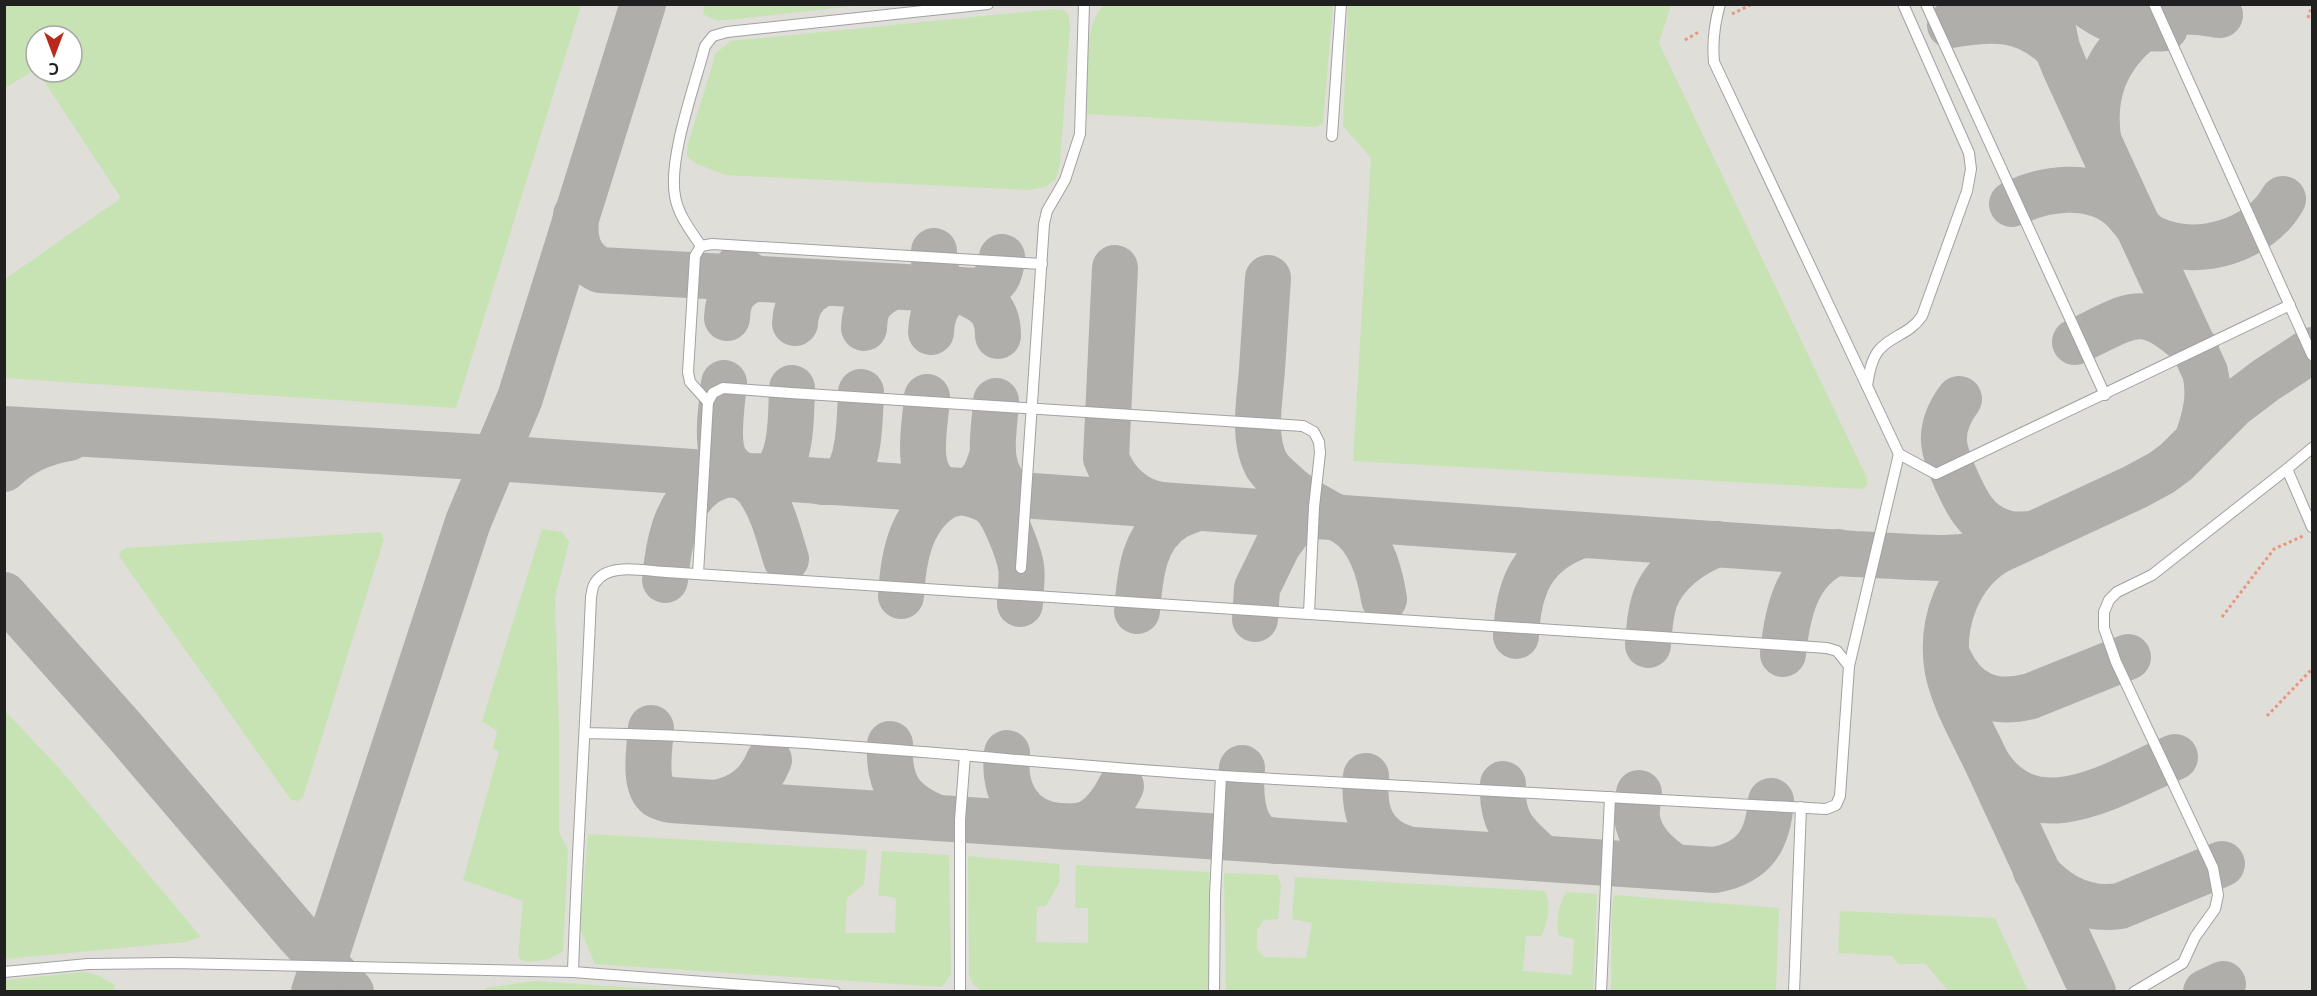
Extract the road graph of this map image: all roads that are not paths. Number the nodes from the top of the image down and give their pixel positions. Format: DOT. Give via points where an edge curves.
graph roads {
  1 [pos="988,4"];
  2 [pos="1084,4"];
  3 [pos="1341,4"];
  4 [pos="1720,4"];
  5 [pos="1902,4"];
  6 [pos="1926,4"];
  7 [pos="2154,4"];
  8 [pos="1332,136"];
  9 [pos="701,246"];
  10 [pos="1042,264"];
  11 [pos="2290,305"];
  12 [pos="2313,355"];
  13 [pos="1867,386"];
  14 [pos="2105,395"];
  15 [pos="708,402"];
  16 [pos="1031,408"];
  17 [pos="2313,448"];
  18 [pos="1899,454"];
  19 [pos="2287,469"];
  20 [pos="2313,527"];
  21 [pos="1021,568"];
  22 [pos="698,574"];
  23 [pos="1309,613"];
  24 [pos="1849,666"];
  25 [pos="585,733"];
  26 [pos="965,756"];
  27 [pos="1221,776"];
  28 [pos="1610,797"];
  29 [pos="1801,807"];
  30 [pos="4,972"];
  31 [pos="573,972"];
  32 [pos="835,992"];
  33 [pos="960,992"];
  34 [pos="1214,992"];
  35 [pos="1601,992"];
  36 [pos="1794,992"];
  37 [pos="2134,992"];
  1 -- 9 [label="lane" via="738,30 713,36 705,46 674,166 675,197"];
  2 -- 10 [label="lane" via="1080,134 1065,180 1047,211"];
  3 -- 8 [label="lane"];
  4 -- 13 [label="lane" via="1712,41 1714,62"];
  5 -- 13 [label="lane" via="1969,153 1971,169 1967,191 1922,316 1916,326 1878,351"];
  6 -- 14 [label="lane"];
  7 -- 11 [label="lane"];
  9 -- 10 [label="lane" via="722,244"];
  9 -- 15 [label="lane" via="695,256 688,372 690,382"];
  10 -- 16 [label="lane"];
  11 -- 12 [label="lane"];
  11 -- 14 [label="lane"];
  13 -- 18 [label="lane"];
  14 -- 18 [label="lane" via="1936,474"];
  15 -- 16 [label="lane" via="713,393 723,388"];
  15 -- 22 [label="lane"];
  16 -- 21 [label="lane"];
  16 -- 23 [label="lane" via="1303,426 1314,432 1320,453"];
  17 -- 19 [label="lane"];
  18 -- 24 [label="lane"];
  19 -- 20 [label="lane"];
  19 -- 37 [label="lane" via="2152,575 2117,592 2104,612 2104,628 2116,662 2212,868 2218,896 2215,909 2203,923 2183,963"];
  22 -- 23 [label="lane"];
  22 -- 25 [label="lane" via="619,570 605,572 594,583"];
  23 -- 24 [label="lane" via="1827,648 1838,651"];
  24 -- 29 [label="lane" via="1840,796 1836,805 1826,808"];
  25 -- 26 [label="lane" via="770,740"];
  25 -- 31 [label="lane"];
  26 -- 27 [label="lane"];
  26 -- 33 [label="lane" via="960,819"];
  27 -- 28 [label="lane"];
  27 -- 34 [label="lane"];
  28 -- 29 [label="lane"];
  28 -- 35 [label="lane"];
  29 -- 36 [label="lane"];
  30 -- 31 [label="lane" via="88,964 173,963"];
  31 -- 32 [label="lane"];
}
